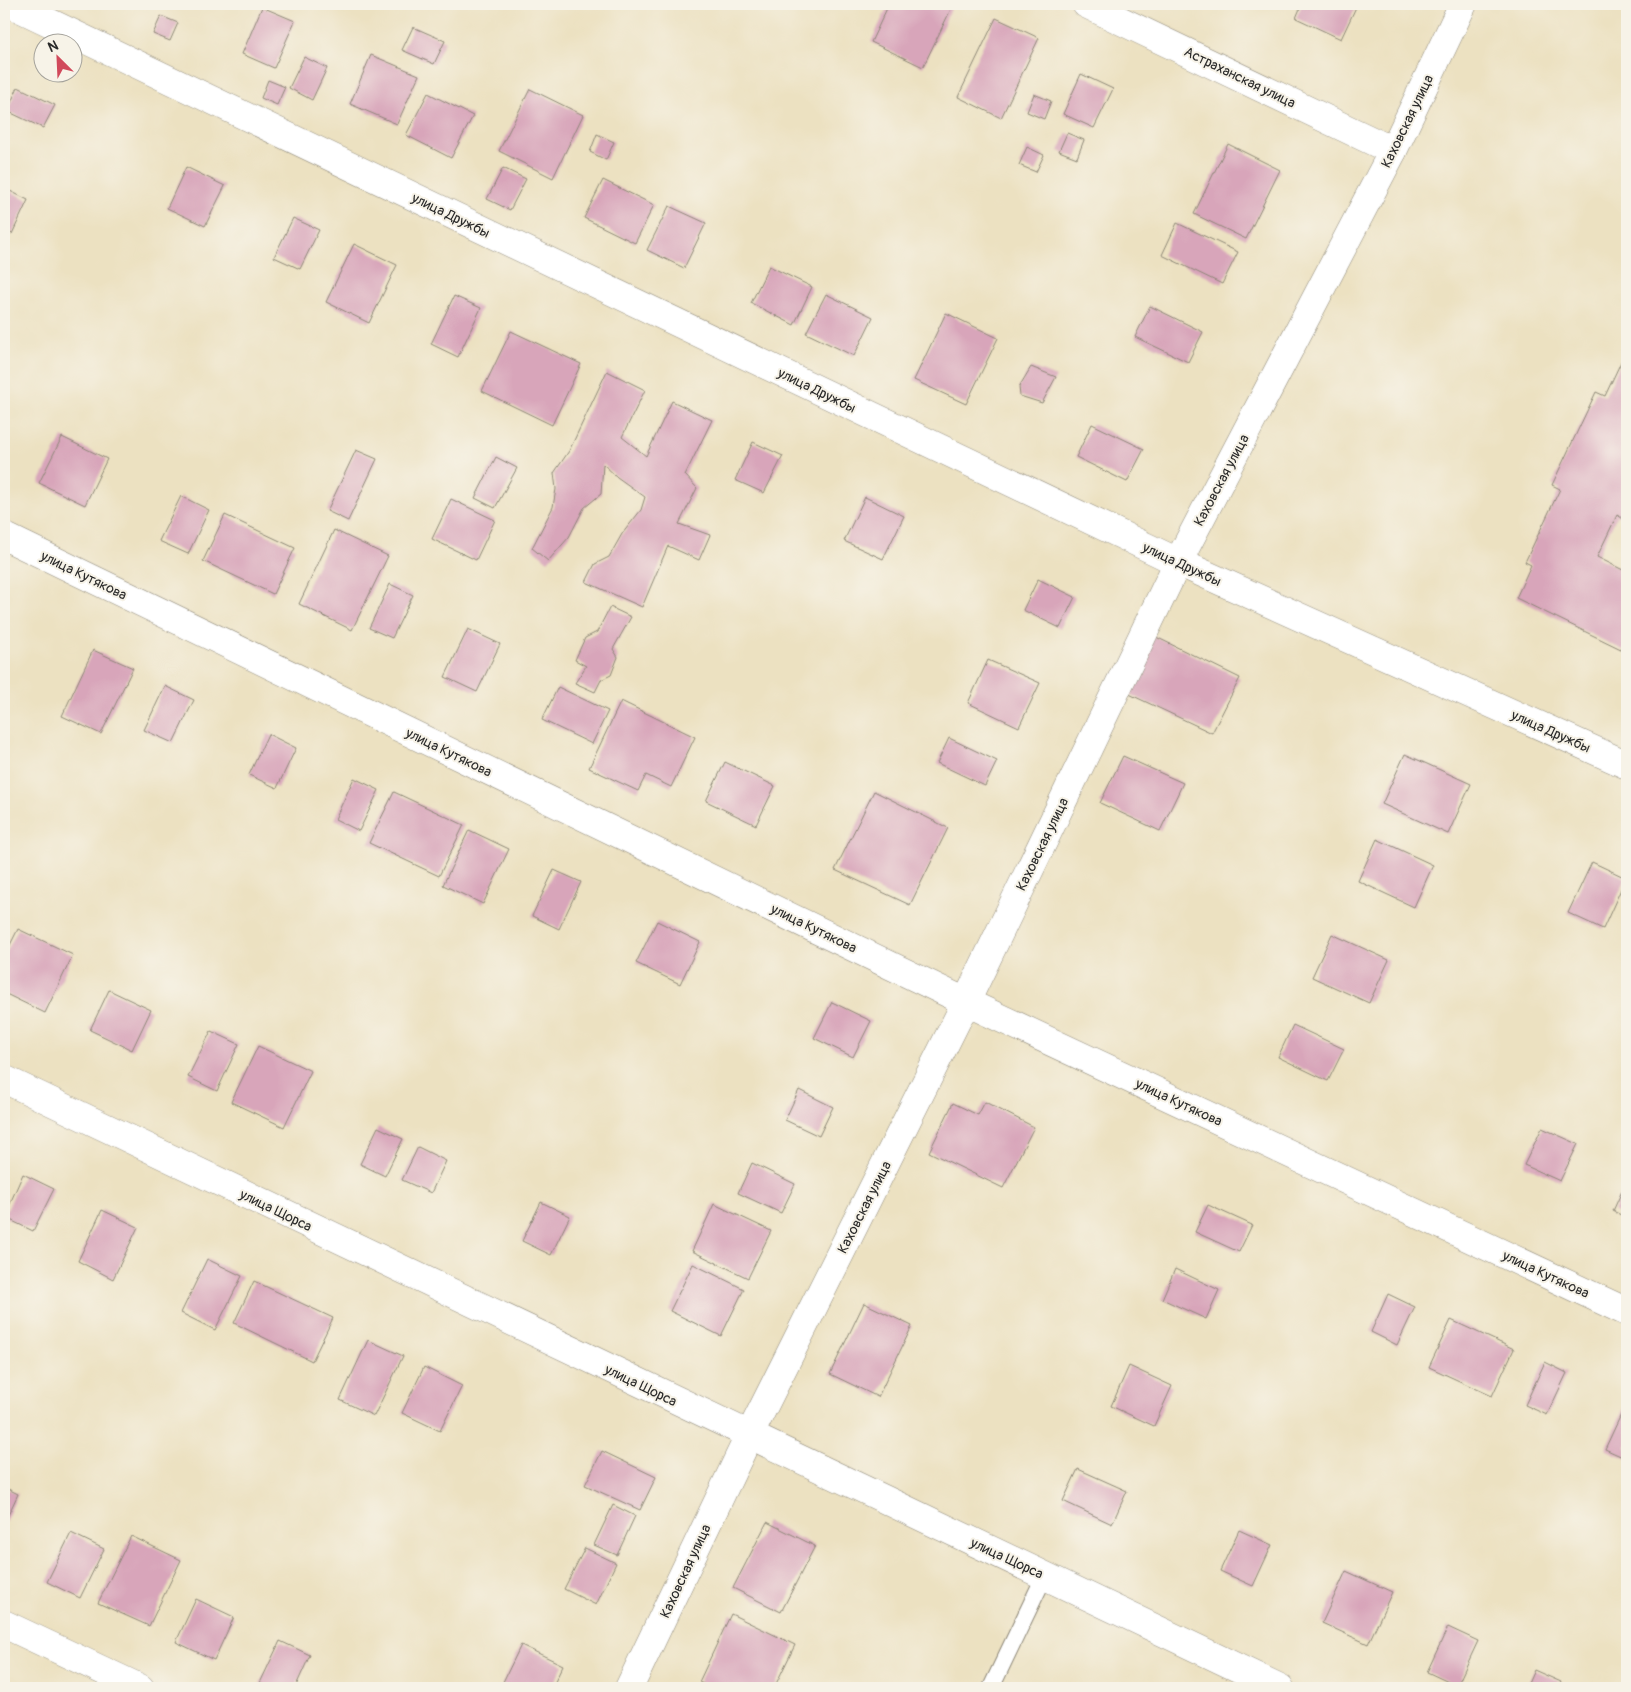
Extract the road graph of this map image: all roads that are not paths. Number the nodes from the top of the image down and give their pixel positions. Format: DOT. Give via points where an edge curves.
graph roads {
  1 [pos="10,4"];
  2 [pos="1086,4"];
  3 [pos="1463,4"];
  4 [pos="4,14"];
  5 [pos="1393,151"];
  6 [pos="4,536"];
  7 [pos="1178,562"];
  8 [pos="1627,765"];
  9 [pos="966,1002"];
  10 [pos="4,1079"];
  11 [pos="1627,1312"];
  12 [pos="749,1436"];
  13 [pos="1045,1575"];
  14 [pos="4,1624"];
  15 [pos="140,1688"];
  16 [pos="630,1688"];
  17 [pos="991,1688"];
  18 [pos="1280,1688"];
  1 -- 4 [label="street"];
  1 -- 7 [label="street, улица Дружбы"];
  2 -- 5 [label="street, Астраханская улица"];
  3 -- 5 [label="street, Каховская улица"];
  5 -- 7 [label="street, Каховская улица"];
  6 -- 9 [label="street, улица Кутякова"];
  7 -- 8 [label="street, улица Дружбы"];
  7 -- 9 [label="street, Каховская улица"];
  9 -- 11 [label="street, улица Кутякова"];
  9 -- 12 [label="street, Каховская улица"];
  10 -- 12 [label="street, улица Щорса"];
  12 -- 13 [label="street, улица Щорса"];
  12 -- 16 [label="street, Каховская улица"];
  13 -- 17 [label="lane"];
  13 -- 18 [label="street, улица Щорса"];
  14 -- 15 [label="street"];
}
